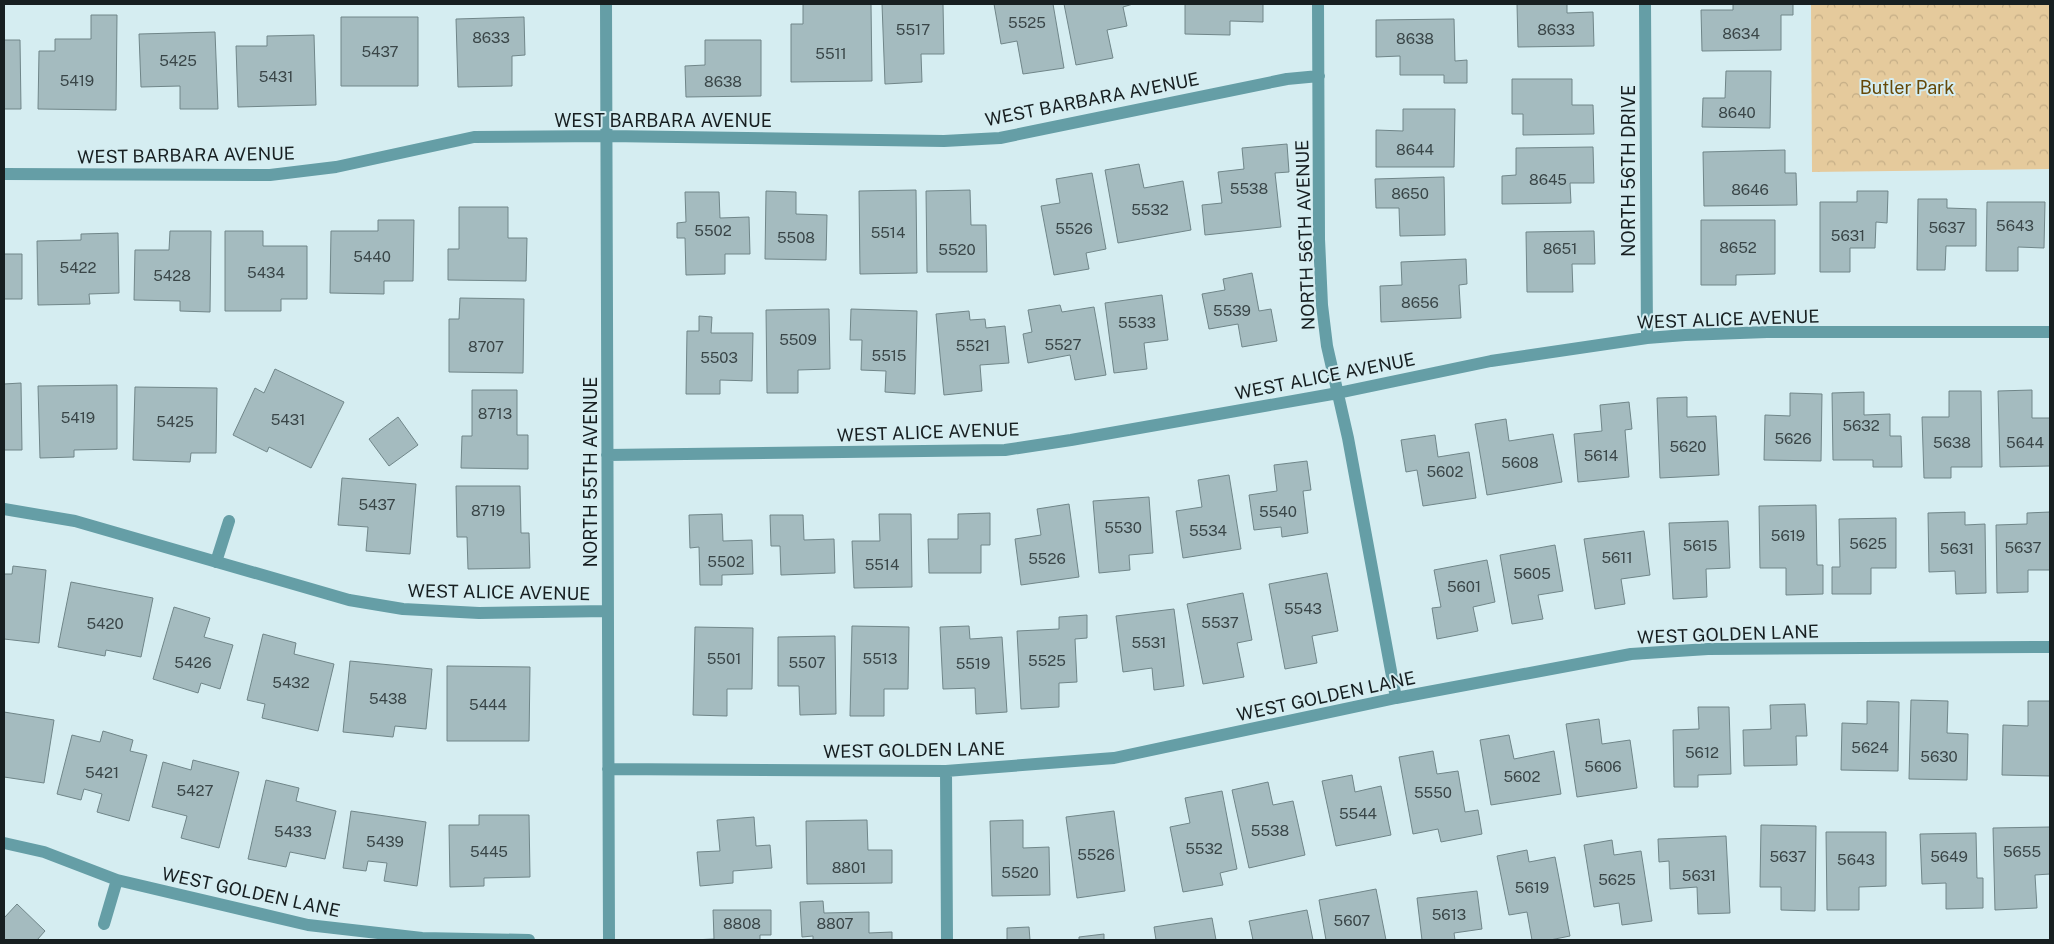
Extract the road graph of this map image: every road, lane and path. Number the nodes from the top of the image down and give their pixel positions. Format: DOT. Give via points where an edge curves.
graph roads {
  1 [pos="606,4"];
  2 [pos="1318,4"];
  3 [pos="1645,4"];
  4 [pos="1319,76"];
  5 [pos="608,136"];
  6 [pos="4,174"];
  7 [pos="2050,332"];
  8 [pos="1647,338"];
  9 [pos="1338,393"];
  10 [pos="607,455"];
  11 [pos="4,509"];
  12 [pos="229,522"];
  13 [pos="216,562"];
  14 [pos="608,611"];
  15 [pos="2050,647"];
  16 [pos="1396,698"];
  17 [pos="608,769"];
  18 [pos="946,771"];
  19 [pos="4,843"];
  20 [pos="117,880"];
  21 [pos="104,924"];
  22 [pos="529,940"];
  23 [pos="609,940"];
  24 [pos="947,940"];
  1 -- 5 [label="street, NORTH 55TH AVENUE"];
  2 -- 4 [label="street, NORTH 56TH AVENUE"];
  3 -- 8 [label="street, NORTH 56TH DRIVE"];
  4 -- 5 [label="street, WEST BARBARA AVENUE" via="1287,79 1000,138 944,141"];
  4 -- 9 [label="street, NORTH 56TH AVENUE" via="1322,305"];
  5 -- 6 [label="street, WEST BARBARA AVENUE" via="474,137 336,168 270,175"];
  5 -- 10 [label="street, NORTH 55TH AVENUE"];
  7 -- 8 [label="street, WEST ALICE AVENUE" via="1767,332"];
  8 -- 9 [label="street, WEST ALICE AVENUE" via="1490,361"];
  9 -- 10 [label="street, WEST ALICE AVENUE" via="1005,450"];
  9 -- 16 [label="street, NORTH 56TH AVENUE"];
  10 -- 14 [label="street, NORTH 55TH AVENUE"];
  11 -- 13 [label="street, WEST ALICE AVENUE" via="75,522"];
  12 -- 13 [label="street"];
  13 -- 14 [label="street, WEST ALICE AVENUE" via="349,600 403,609 479,613"];
  14 -- 17 [label="street, NORTH 55TH AVENUE"];
  15 -- 16 [label="street, WEST GOLDEN LANE" via="1708,648 1631,654"];
  16 -- 18 [label="street, WEST GOLDEN LANE" via="1114,758"];
  17 -- 18 [label="street, WEST GOLDEN LANE"];
  17 -- 23 [label="street, NORTH 55TH AVENUE"];
  18 -- 24 [label="street"];
  19 -- 20 [label="street, WEST GOLDEN LANE" via="44,852"];
  20 -- 21 [label="street"];
  20 -- 22 [label="street, WEST GOLDEN LANE" via="308,925 422,938"];
}
